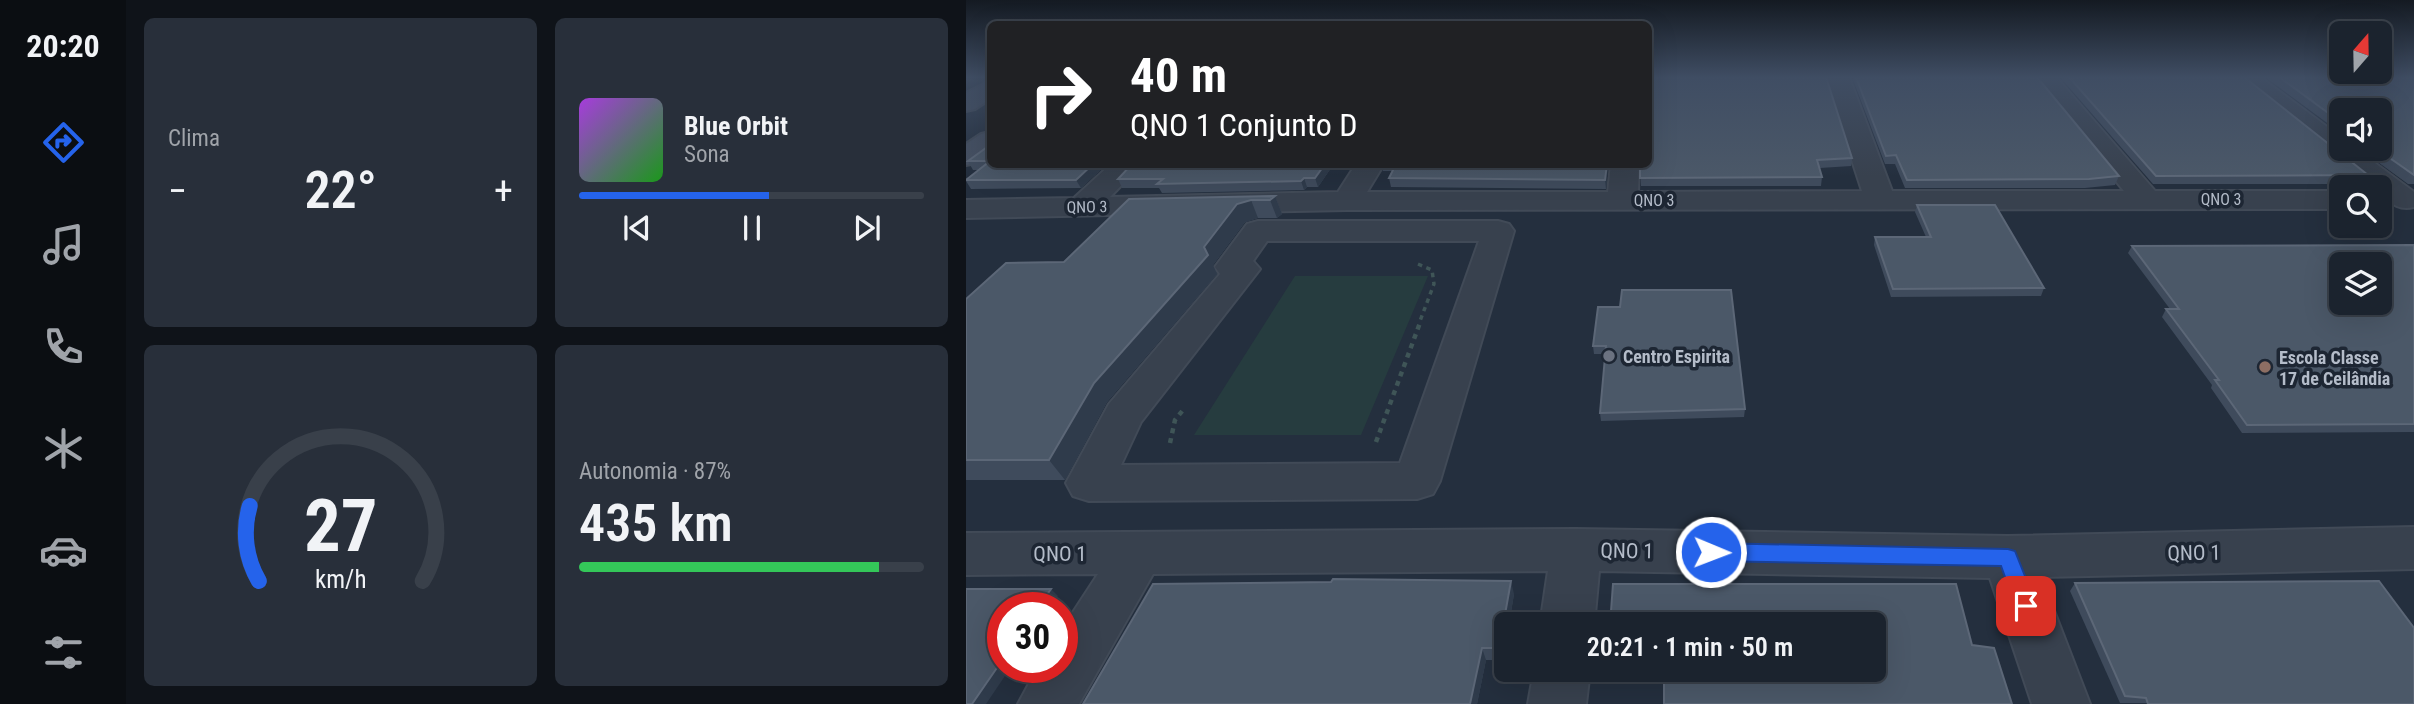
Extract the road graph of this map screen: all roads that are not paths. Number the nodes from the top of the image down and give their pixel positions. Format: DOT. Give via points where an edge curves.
graph roads {
  1 [pos="1848,110"];
  2 [pos="2070,110"];
  3 [pos="2285,110"];
  4 [pos="987,142"];
  5 [pos="966,157"];
  6 [pos="1124,168"];
  7 [pos="1368,168"];
  8 [pos="1626,168"];
  9 [pos="2146,199"];
  10 [pos="1622,200"];
  11 [pos="1880,200"];
  12 [pos="2329,200"];
  13 [pos="2400,200"];
  14 [pos="1347,201"];
  15 [pos="1082,207"];
  16 [pos="966,209"];
  17 [pos="1159,483"];
  18 [pos="2414,548"];
  19 [pos="1576,550"];
  20 [pos="966,554"];
  21 [pos="1138,554"];
  22 [pos="2008,557"];
  23 [pos="1569,612"];
  24 [pos="1561,682"];
  25 [pos="1048,704"];
  26 [pos="1558,704"];
  27 [pos="2061,704"];
  1 -- 11 [label="street"];
  2 -- 9 [label="street"];
  3 -- 13 [label="street"];
  4 -- 5 [label="main road"];
  6 -- 15 [label="street"];
  7 -- 14 [label="street"];
  8 -- 10 [label="street"];
  9 -- 11 [label="street, QNO 3"];
  9 -- 12 [label="street, QNO 3"];
  10 -- 11 [label="street, QNO 3"];
  10 -- 14 [label="street, QNO 3"];
  14 -- 15 [label="street, QNO 3"];
  15 -- 16 [label="street, QNO 3"];
  17 -- 17 [label="street" via="1089,483 1124,415 1243,269 1231,267 1258,231 1498,231 1417,481"];
  18 -- 22 [label="street, QNO 1"];
  19 -- 21 [label="street, QNO 1"];
  19 -- 22 [label="street, QNO 1"];
  19 -- 23 [label="street"];
  20 -- 21 [label="street, QNO 1"];
  21 -- 25 [label="street"];
  22 -- 27 [label="street"];
  24 -- 26 [label="street"];
}
